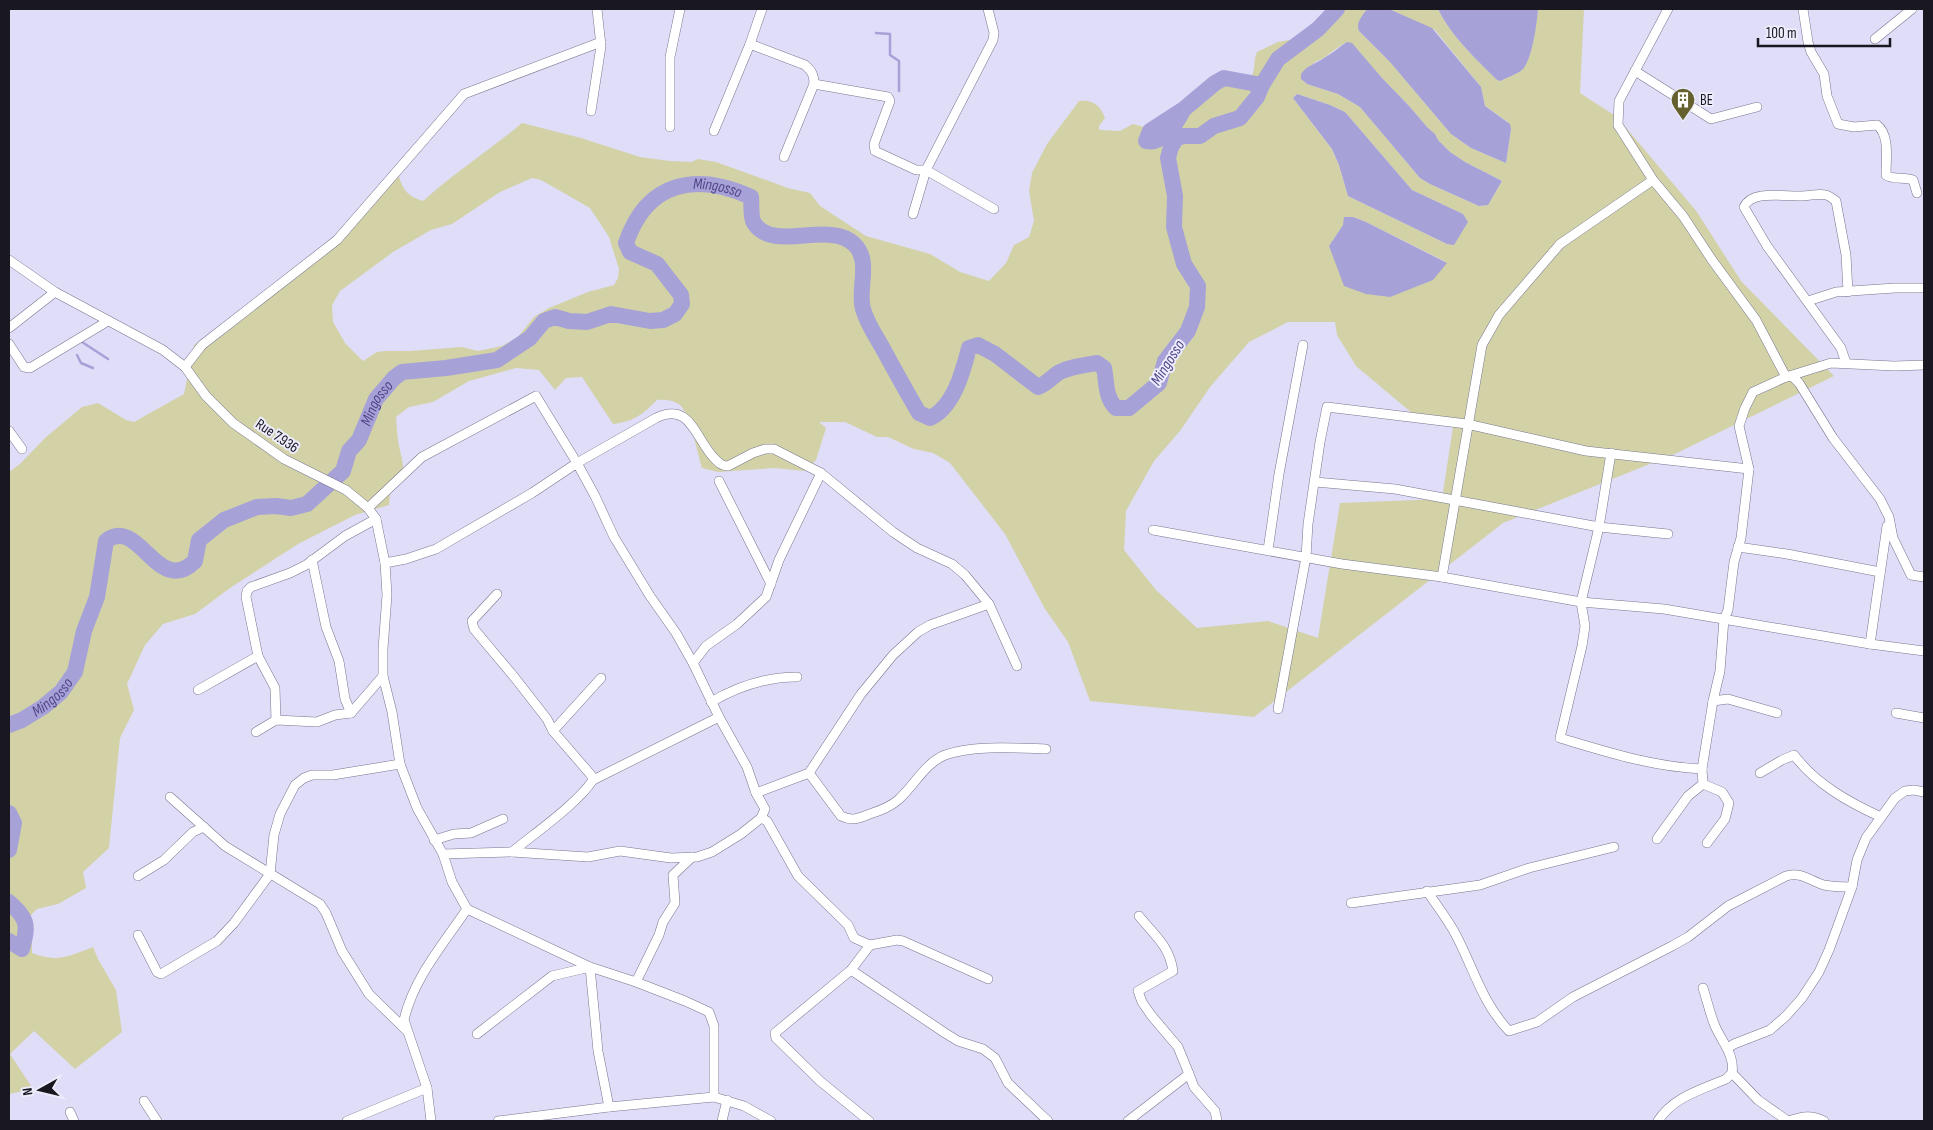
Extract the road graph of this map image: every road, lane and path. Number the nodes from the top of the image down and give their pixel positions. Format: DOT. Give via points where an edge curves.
graph roads {
  1 [pos="597,9"];
  2 [pos="680,9"];
  3 [pos="762,9"];
  4 [pos="988,9"];
  5 [pos="1668,9"];
  6 [pos="1803,9"];
  7 [pos="1912,9"];
  8 [pos="1875,39"];
  9 [pos="601,42"];
  10 [pos="750,44"];
  11 [pos="1635,71"];
  12 [pos="814,84"];
  13 [pos="1757,107"];
  14 [pos="591,111"];
  15 [pos="670,127"];
  16 [pos="714,131"];
  17 [pos="784,157"];
  18 [pos="926,170"];
  19 [pos="1653,180"];
  20 [pos="1917,193"];
  21 [pos="994,209"];
  22 [pos="913,214"];
  23 [pos="9,260"];
  24 [pos="1924,288"];
  25 [pos="55,292"];
  26 [pos="1848,292"];
  27 [pos="1808,301"];
  28 [pos="108,321"];
  29 [pos="9,328"];
  30 [pos="9,344"];
  31 [pos="1303,345"];
  32 [pos="1846,363"];
  33 [pos="1924,365"];
  34 [pos="185,367"];
  35 [pos="1786,376"];
  36 [pos="1467,424"];
  37 [pos="9,431"];
  38 [pos="22,449"];
  39 [pos="1612,453"];
  40 [pos="577,463"];
  41 [pos="1749,469"];
  42 [pos="821,473"];
  43 [pos="719,481"];
  44 [pos="1316,482"];
  45 [pos="1455,500"];
  46 [pos="368,508"];
  47 [pos="1889,517"];
  48 [pos="376,519"];
  49 [pos="1599,527"];
  50 [pos="1153,530"];
  51 [pos="1668,534"];
  52 [pos="1738,547"];
  53 [pos="1268,550"];
  54 [pos="1306,557"];
  55 [pos="312,560"];
  56 [pos="385,562"];
  57 [pos="1880,572"];
  58 [pos="1442,577"];
  59 [pos="1924,577"];
  60 [pos="771,584"];
  61 [pos="497,594"];
  62 [pos="1581,602"];
  63 [pos="989,604"];
  64 [pos="1724,619"];
  65 [pos="1870,644"];
  66 [pos="1924,651"];
  67 [pos="258,656"];
  68 [pos="693,663"];
  69 [pos="1017,666"];
  70 [pos="383,676"];
  71 [pos="797,677"];
  72 [pos="601,678"];
  73 [pos="198,690"];
  74 [pos="1713,701"];
  75 [pos="711,702"];
  76 [pos="1278,709"];
  77 [pos="351,713"];
  78 [pos="1896,713"];
  79 [pos="1777,714"];
  80 [pos="719,717"];
  81 [pos="1924,718"];
  82 [pos="276,720"];
  83 [pos="553,731"];
  84 [pos="256,732"];
  85 [pos="1046,749"];
  86 [pos="400,764"];
  87 [pos="1702,770"];
  88 [pos="809,773"];
  89 [pos="1760,773"];
  90 [pos="593,780"];
  91 [pos="1704,784"];
  92 [pos="1924,792"];
  93 [pos="756,793"];
  94 [pos="170,798"];
  95 [pos="1881,817"];
  96 [pos="760,818"];
  97 [pos="503,819"];
  98 [pos="204,827"];
  99 [pos="1657,839"];
  100 [pos="434,840"];
  101 [pos="1707,843"];
  102 [pos="1614,847"];
  103 [pos="512,852"];
  104 [pos="443,854"];
  105 [pos="692,857"];
  106 [pos="270,874"];
  107 [pos="138,876"];
  108 [pos="1852,886"];
  109 [pos="1427,891"];
  110 [pos="1351,903"];
  111 [pos="467,909"];
  112 [pos="1139,916"];
  113 [pos="138,935"];
  114 [pos="870,946"];
  115 [pos="590,967"];
  116 [pos="851,970"];
  117 [pos="988,979"];
  118 [pos="636,982"];
  119 [pos="1703,988"];
  120 [pos="406,1030"];
  121 [pos="477,1034"];
  122 [pos="1728,1048"];
  123 [pos="1732,1073"];
  124 [pos="1189,1074"];
  125 [pos="427,1088"];
  126 [pos="714,1097"];
  127 [pos="727,1100"];
  128 [pos="144,1101"];
  129 [pos="609,1106"];
  130 [pos="70,1112"];
  131 [pos="74,1121"];
  132 [pos="157,1121"];
  133 [pos="347,1121"];
  134 [pos="431,1121"];
  135 [pos="498,1121"];
  136 [pos="722,1121"];
  137 [pos="771,1121"];
  138 [pos="869,1121"];
  139 [pos="1048,1121"];
  140 [pos="1128,1121"];
  141 [pos="1217,1121"];
  142 [pos="1658,1121"];
  143 [pos="1824,1121"];
  1 -- 9 [label="street"];
  2 -- 15 [label="street" via="670,57"];
  3 -- 10 [label="street"];
  4 -- 18 [label="street" via="993,40"];
  5 -- 11 [label="street"];
  6 -- 20 [label="street" via="1809,47 1824,74 1827,96 1838,124 1854,127 1877,125 1882,130 1886,148 1886,174 1890,178 1913,180"];
  7 -- 8 [label="street"];
  9 -- 14 [label="street"];
  9 -- 34 [label="street" via="464,94 337,240 202,345"];
  10 -- 12 [label="street" via="805,65 814,76"];
  10 -- 16 [label="street"];
  11 -- 13 [label="street" via="1711,119"];
  11 -- 19 [label="street" via="1619,101 1618,125"];
  12 -- 17 [label="street"];
  12 -- 18 [label="street" via="888,98 890,101 873,148 916,170"];
  18 -- 21 [label="street"];
  18 -- 22 [label="street"];
  19 -- 35 [label="street" via="1756,320"];
  19 -- 36 [label="street" via="1560,244 1499,315 1482,344"];
  23 -- 25 [label="street, Rue 7.936"];
  24 -- 26 [label="street"];
  25 -- 28 [label="street, Rue 7.936"];
  25 -- 29 [label="street"];
  26 -- 27 [label="street" via="1836,292"];
  26 -- 27 [label="street" via="1846,255 1836,201 1816,194 1765,195 1746,202 1744,207 1752,224"];
  27 -- 32 [label="street" via="1841,348"];
  28 -- 30 [label="street" via="30,368 24,367"];
  28 -- 34 [label="street, Rue 7.936" via="148,340"];
  31 -- 53 [label="street"];
  32 -- 33 [label="street"];
  32 -- 35 [label="street" via="1831,362"];
  34 -- 46 [label="street, Rue 7.936" via="206,396 233,422 284,459 346,490"];
  35 -- 41 [label="street" via="1753,392 1745,408 1739,426"];
  35 -- 47 [label="street" via="1792,376 1799,383 1833,438 1880,499"];
  36 -- 39 [label="street" via="1586,451"];
  36 -- 44 [label="street" via="1326,407"];
  36 -- 45 [label="street"];
  37 -- 38 [label="street"];
  39 -- 41 [label="street"];
  39 -- 49 [label="street"];
  40 -- 42 [label="street" via="666,413 678,413 688,419 706,450 724,466 753,453 774,449"];
  40 -- 46 [label="street" via="536,396 422,457"];
  40 -- 56 [label="street" via="436,549"];
  40 -- 68 [label="street" via="614,537"];
  41 -- 52 [label="street"];
  42 -- 60 [label="street" via="779,560"];
  42 -- 63 [label="street" via="893,532 917,548 952,564"];
  43 -- 60 [label="street"];
  44 -- 45 [label="street" via="1395,489"];
  44 -- 54 [label="street"];
  45 -- 49 [label="street"];
  45 -- 58 [label="street"];
  46 -- 48 [label="street, Rue 7.936"];
  47 -- 57 [label="street"];
  47 -- 59 [label="street" via="1892,538 1911,575"];
  48 -- 55 [label="street"];
  48 -- 56 [label="street, Rue 7.936"];
  49 -- 51 [label="street"];
  49 -- 62 [label="street"];
  50 -- 53 [label="street"];
  52 -- 57 [label="street"];
  52 -- 64 [label="street"];
  53 -- 54 [label="street"];
  54 -- 58 [label="street"];
  54 -- 76 [label="street"];
  55 -- 67 [label="street" via="248,591 246,597"];
  55 -- 77 [label="street" via="326,627 339,661 345,699"];
  56 -- 70 [label="street, Rue 7.936" via="387,595"];
  57 -- 65 [label="street"];
  58 -- 62 [label="street"];
  60 -- 68 [label="street" via="766,597 706,646"];
  61 -- 83 [label="street" via="472,621 474,629 547,719"];
  62 -- 64 [label="street" via="1664,609"];
  62 -- 87 [label="street" via="1582,646 1560,738 1638,762"];
  63 -- 69 [label="street"];
  63 -- 88 [label="street" via="918,632 894,654 862,694"];
  64 -- 65 [label="street"];
  64 -- 74 [label="street" via="1720,670"];
  65 -- 66 [label="street"];
  67 -- 73 [label="street"];
  67 -- 82 [label="street" via="276,688"];
  68 -- 75 [label="street"];
  70 -- 77 [label="street"];
  70 -- 86 [label="street, Rue 7.936"];
  71 -- 75 [label="street" via="778,677 729,692"];
  72 -- 83 [label="street"];
  74 -- 79 [label="street" via="1728,699"];
  74 -- 87 [label="street"];
  75 -- 80 [label="street"];
  77 -- 82 [label="street" via="318,722"];
  78 -- 81 [label="street"];
  80 -- 90 [label="street"];
  80 -- 93 [label="street" via="747,767"];
  82 -- 84 [label="street"];
  83 -- 90 [label="street"];
  85 -- 88 [label="street" via="996,747 946,755 933,762 889,807 855,820 841,816"];
  86 -- 100 [label="street, Rue 7.936"];
  86 -- 106 [label="street" via="333,775 312,775 295,785 280,814 274,835"];
  87 -- 91 [label="street"];
  88 -- 93 [label="street"];
  89 -- 95 [label="street" via="1794,755 1827,788"];
  90 -- 103 [label="street"];
  91 -- 99 [label="street" via="1688,796"];
  91 -- 101 [label="street" via="1722,792 1729,803 1725,819"];
  92 -- 95 [label="street" via="1905,791 1895,798"];
  93 -- 96 [label="street" via="765,808"];
  94 -- 98 [label="street"];
  95 -- 108 [label="street" via="1866,838"];
  96 -- 105 [label="street" via="742,834 712,852"];
  96 -- 114 [label="street" via="768,821 798,876 848,924 854,938"];
  97 -- 100 [label="street" via="470,833"];
  98 -- 106 [label="street" via="225,846"];
  98 -- 107 [label="street" via="193,832 164,860"];
  100 -- 104 [label="street, Rue 7.936"];
  102 -- 109 [label="street" via="1529,868 1480,885"];
  103 -- 104 [label="street"];
  103 -- 105 [label="street" via="588,857 620,851 671,858"];
  104 -- 111 [label="street, Rue 7.936" via="452,882"];
  105 -- 118 [label="street" via="673,875 675,903"];
  106 -- 113 [label="street" via="217,941 161,974"];
  106 -- 120 [label="street" via="320,904 342,951 369,994"];
  108 -- 109 [label="street" via="1823,885 1801,875 1786,876 1728,906 1672,946 1573,997 1537,1022 1509,1031 1482,995 1457,935"];
  108 -- 122 [label="street" via="1829,950 1802,998 1770,1030"];
  109 -- 110 [label="street"];
  111 -- 115 [label="street"];
  111 -- 120 [label="street" via="428,965 407,1008"];
  112 -- 124 [label="street" via="1164,945 1173,971 1138,991 1142,1002 1178,1047"];
  114 -- 116 [label="street"];
  114 -- 117 [label="street" via="903,941"];
  115 -- 118 [label="street"];
  115 -- 121 [label="street" via="552,976"];
  115 -- 129 [label="street" via="598,1051"];
  116 -- 138 [label="street" via="775,1033 776,1038 820,1081"];
  116 -- 139 [label="street" via="944,1033 983,1049 995,1058 1008,1083"];
  118 -- 126 [label="street" via="709,1012 714,1026"];
  119 -- 122 [label="street" via="1714,1025"];
  120 -- 125 [label="street"];
  122 -- 123 [label="street" via="1734,1065"];
  123 -- 142 [label="street" via="1679,1100"];
  123 -- 143 [label="street" via="1758,1100 1788,1121 1807,1116"];
  124 -- 140 [label="street"];
  124 -- 141 [label="street" via="1194,1087 1215,1112"];
  125 -- 133 [label="street"];
  125 -- 134 [label="street"];
  126 -- 127 [label="street"];
  126 -- 129 [label="street"];
  127 -- 136 [label="street"];
  127 -- 137 [label="street"];
  128 -- 132 [label="street"];
  129 -- 135 [label="street"];
  130 -- 131 [label="street"];
}
